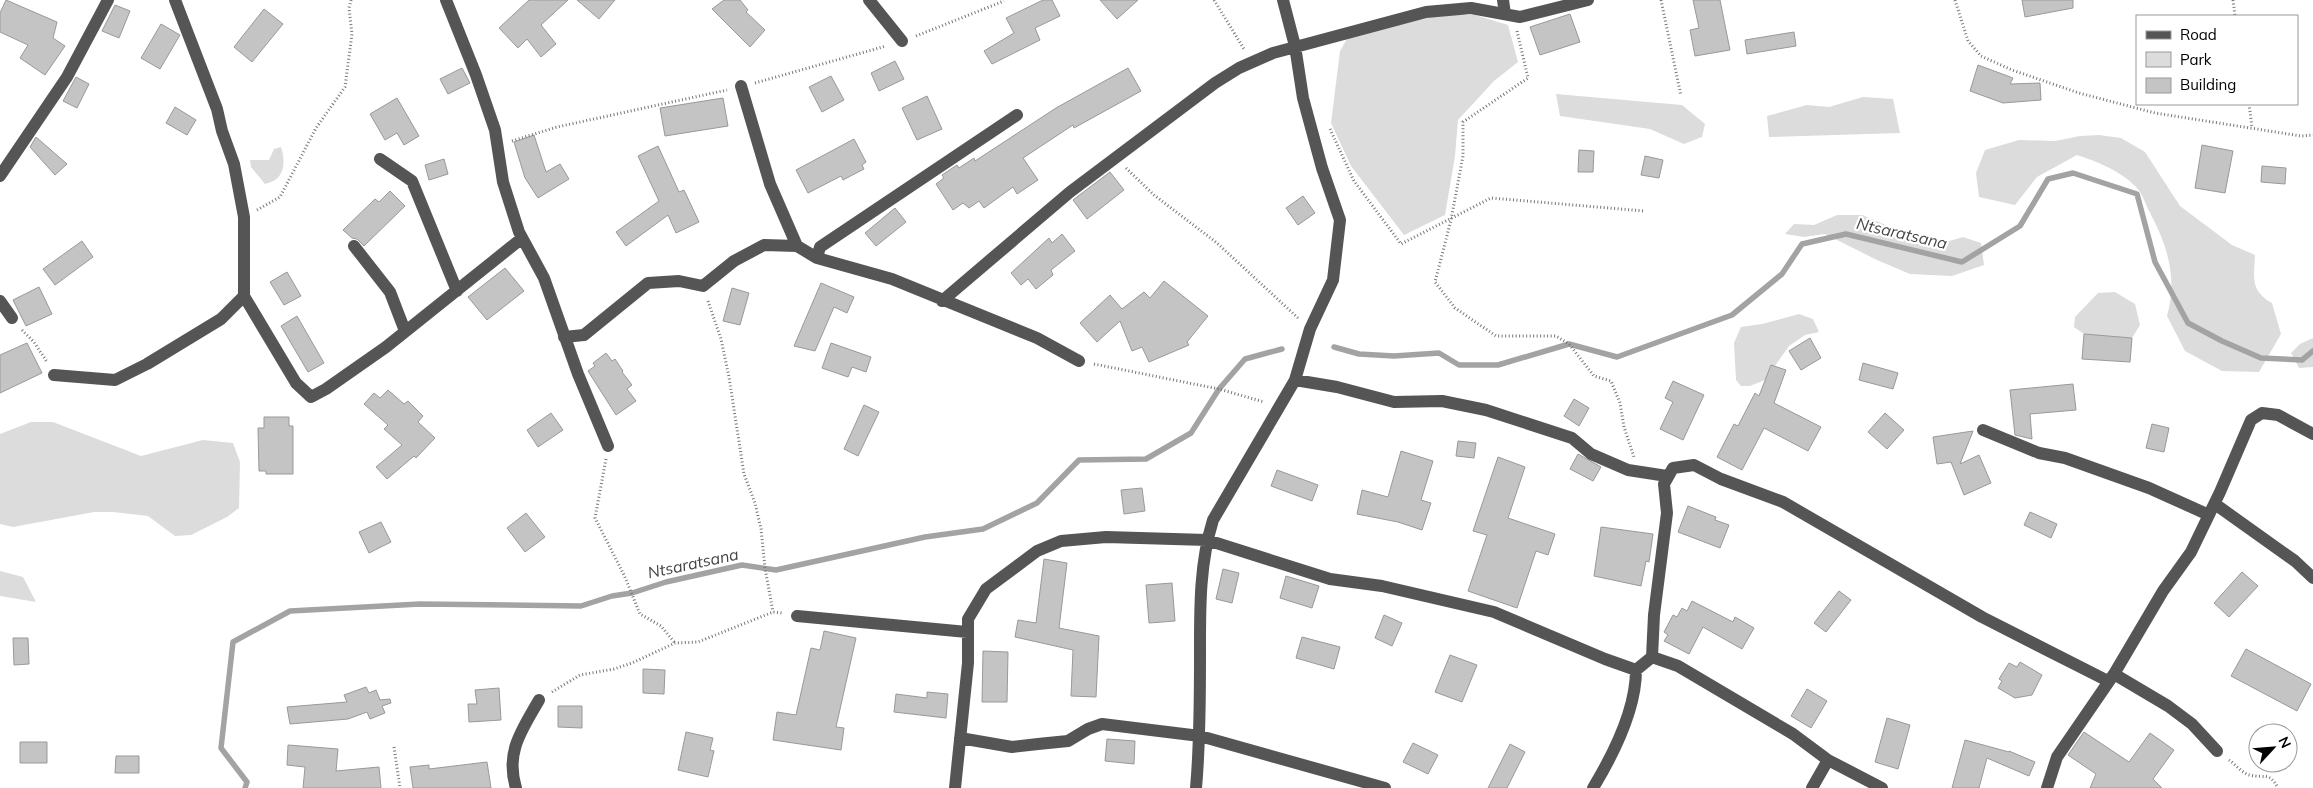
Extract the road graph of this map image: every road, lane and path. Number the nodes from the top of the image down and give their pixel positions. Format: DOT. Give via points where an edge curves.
graph roads {
  1 [pos="108,0"];
  2 [pos="175,0"];
  3 [pos="352,0"];
  4 [pos="446,0"];
  5 [pos="869,0"];
  6 [pos="1214,0"];
  7 [pos="1283,0"];
  8 [pos="1503,0"];
  9 [pos="1588,0"];
  10 [pos="1661,0"];
  11 [pos="1955,0"];
  12 [pos="2233,0"];
  13 [pos="1004,1"];
  14 [pos="1509,15"];
  15 [pos="2235,15"];
  16 [pos="902,41"];
  17 [pos="1295,46"];
  18 [pos="1252,63"];
  19 [pos="742,86"];
  20 [pos="1681,96"];
  21 [pos="2249,105"];
  22 [pos="1017,115"];
  23 [pos="1327,124"];
  24 [pos="2252,127"];
  25 [pos="2313,135"];
  26 [pos="497,145"];
  27 [pos="380,158"];
  28 [pos="1116,158"];
  29 [pos="0,176"];
  30 [pos="1644,211"];
  31 [pos="244,217"];
  32 [pos="1450,220"];
  33 [pos="522,239"];
  34 [pos="354,246"];
  35 [pos="797,246"];
  36 [pos="817,258"];
  37 [pos="703,286"];
  38 [pos="457,291"];
  39 [pos="244,296"];
  40 [pos="0,301"];
  41 [pos="942,301"];
  42 [pos="12,318"];
  43 [pos="1310,329"];
  44 [pos="405,331"];
  45 [pos="564,337"];
  46 [pos="1079,361"];
  47 [pos="54,375"];
  48 [pos="1295,380"];
  49 [pos="1280,406"];
  50 [pos="1983,430"];
  51 [pos="2313,434"];
  52 [pos="608,446"];
  53 [pos="1638,472"];
  54 [pos="1667,476"];
  55 [pos="2212,509"];
  56 [pos="1207,540"];
  57 [pos="2313,578"];
  58 [pos="773,612"];
  59 [pos="797,616"];
  60 [pos="967,632"];
  61 [pos="675,643"];
  62 [pos="1652,657"];
  63 [pos="1636,670"];
  64 [pos="2111,677"];
  65 [pos="539,700"];
  66 [pos="1200,736"];
  67 [pos="960,738"];
  68 [pos="394,747"];
  69 [pos="2217,751"];
  70 [pos="1828,760"];
  71 [pos="400,788"];
  72 [pos="516,788"];
  73 [pos="954,788"];
  74 [pos="1196,788"];
  75 [pos="1385,788"];
  76 [pos="1593,788"];
  77 [pos="1812,788"];
  78 [pos="1882,788"];
  79 [pos="2047,788"];
  80 [pos="2278,788"];
  1 -- 29 [label="street" via="66,77"];
  2 -- 31 [label="street" via="217,109 234,164"];
  3 -- 31 [label="path" via="349,8 352,34 345,87 316,128 280,197"];
  4 -- 26 [label="street" via="476,75"];
  5 -- 16 [label="street"];
  6 -- 18 [label="path"];
  7 -- 17 [label="street"];
  8 -- 14 [label="street"];
  9 -- 14 [label="street" via="1520,18"];
  10 -- 20 [label="path"];
  11 -- 24 [label="path" via="1968,41 1981,56 2012,70 2079,94 2155,113"];
  12 -- 15 [label="path"];
  13 -- 16 [label="path"];
  14 -- 17 [label="street" via="1471,8 1426,12"];
  14 -- 32 [label="path" via="1528,78 1463,122 1463,156"];
  16 -- 19 [label="path"];
  17 -- 18 [label="street"];
  17 -- 43 [label="street" via="1303,98 1340,220 1333,280"];
  18 -- 28 [label="street" via="1215,83"];
  19 -- 26 [label="path" via="557,127"];
  19 -- 35 [label="street" via="770,184"];
  21 -- 24 [label="path"];
  22 -- 36 [label="street" via="820,247"];
  23 -- 32 [label="path" via="1354,181 1401,244"];
  24 -- 25 [label="path" via="2301,136"];
  26 -- 33 [label="street" via="503,182"];
  27 -- 38 [label="street" via="412,181"];
  28 -- 41 [label="street" via="1070,192"];
  28 -- 43 [label="path" via="1154,195 1217,243"];
  30 -- 32 [label="path" via="1491,198"];
  31 -- 39 [label="street"];
  32 -- 53 [label="path" via="1434,282 1455,308 1496,336 1556,336 1570,344 1594,376 1611,381"];
  33 -- 38 [label="street"];
  33 -- 45 [label="street" via="544,278"];
  34 -- 44 [label="street" via="390,292"];
  35 -- 36 [label="street"];
  35 -- 37 [label="street" via="764,244 734,261"];
  36 -- 41 [label="street" via="892,279"];
  37 -- 45 [label="street" via="679,281 648,283 584,335"];
  37 -- 58 [label="path" via="721,339 744,474 761,529"];
  38 -- 44 [label="street"];
  39 -- 44 [label="street" via="296,383 311,397 348,375"];
  39 -- 47 [label="street" via="221,319 115,380"];
  40 -- 42 [label="street"];
  41 -- 46 [label="street" via="1037,338"];
  42 -- 47 [label="path" via="34,342"];
  43 -- 48 [label="street"];
  45 -- 52 [label="street"];
  46 -- 49 [label="path" via="1218,389"];
  48 -- 49 [label="street"];
  48 -- 53 [label="street" via="1394,402 1442,401 1486,410 1572,438 1591,454"];
  49 -- 56 [label="street" via="1213,520"];
  50 -- 55 [label="street" via="2039,453 2072,460"];
  51 -- 55 [label="street" via="2278,416 2262,413 2251,420"];
  52 -- 61 [label="path" via="595,518 640,614 662,626"];
  53 -- 54 [label="street"];
  54 -- 62 [label="street" via="1664,484 1668,513 1666,538 1654,615"];
  54 -- 64 [label="street" via="1674,468 1694,465 1721,479 1783,502 1982,617"];
  55 -- 57 [label="street" via="2295,561"];
  55 -- 64 [label="street" via="2191,552"];
  56 -- 60 [label="street" via="1106,536 1061,541 1037,551 986,589 968,619"];
  56 -- 63 [label="street" via="1330,579 1382,586 1494,612"];
  56 -- 66 [label="street" via="1200,611"];
  58 -- 59 [label="path"];
  58 -- 61 [label="path" via="698,642"];
  59 -- 60 [label="street"];
  60 -- 67 [label="street" via="968,664"];
  61 -- 65 [label="path" via="632,663 580,675"];
  62 -- 63 [label="street"];
  62 -- 70 [label="street" via="1678,666 1793,734"];
  63 -- 76 [label="street" via="1636,687 1626,719"];
  64 -- 69 [label="street" via="2168,706 2192,724"];
  64 -- 79 [label="street" via="2057,757"];
  65 -- 72 [label="street" via="519,734 512,756"];
  66 -- 67 [label="street" via="1102,724 1068,740 1012,747"];
  66 -- 74 [label="street"];
  66 -- 75 [label="street"];
  67 -- 73 [label="street"];
  68 -- 71 [label="path"];
  69 -- 80 [label="path" via="2248,775 2266,775"];
  70 -- 77 [label="street"];
  70 -- 78 [label="street"];
}
